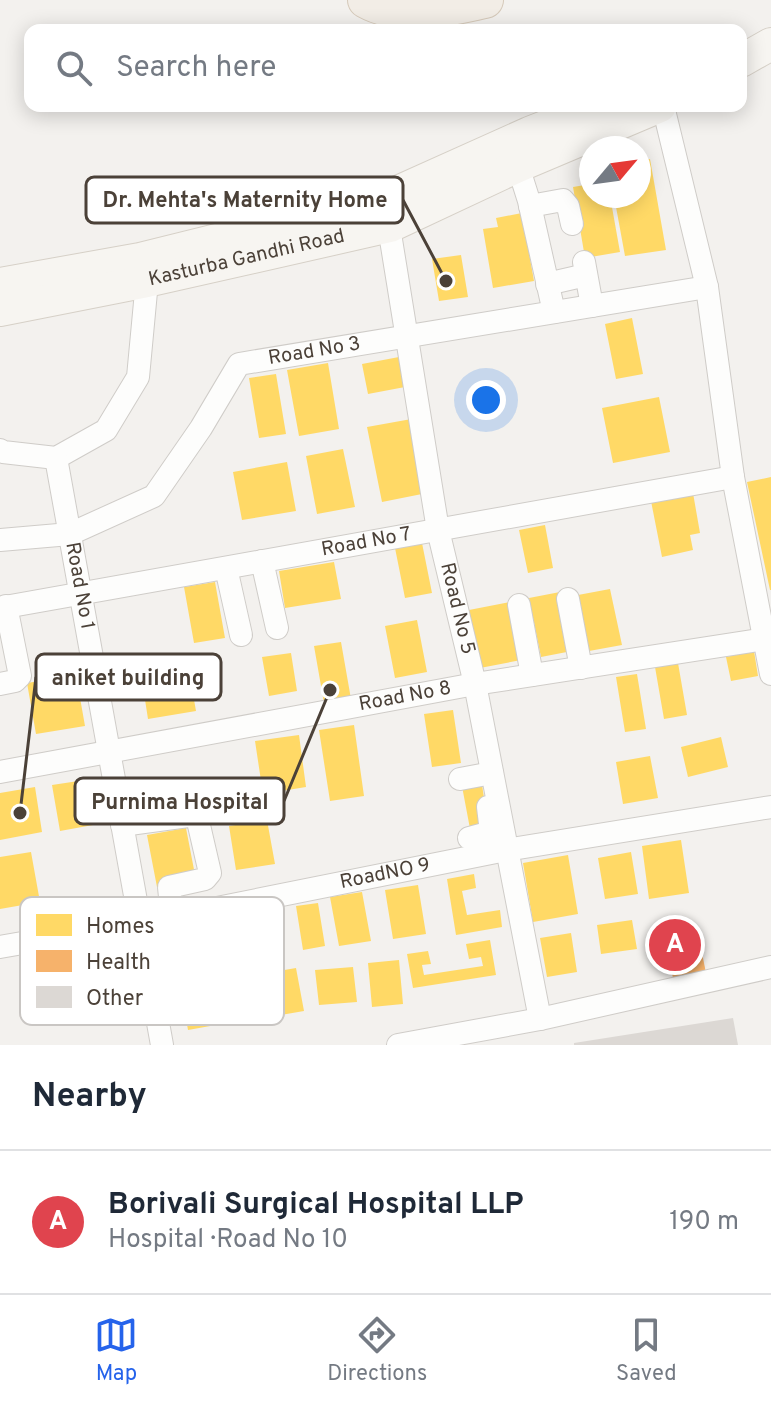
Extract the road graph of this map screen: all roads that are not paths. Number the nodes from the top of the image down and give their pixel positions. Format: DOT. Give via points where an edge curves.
graph roads {
  1 [pos="366,0"];
  2 [pos="485,0"];
  3 [pos="771,21"];
  4 [pos="747,34"];
  5 [pos="771,44"];
  6 [pos="747,58"];
  7 [pos="589,112"];
  8 [pos="645,112"];
  9 [pos="663,112"];
  10 [pos="528,152"];
  11 [pos="530,206"];
  12 [pos="386,212"];
  13 [pos="572,224"];
  14 [pos="144,270"];
  15 [pos="0,284"];
  16 [pos="547,284"];
  17 [pos="707,287"];
  18 [pos="592,306"];
  19 [pos="0,310"];
  20 [pos="554,312"];
  21 [pos="408,337"];
  22 [pos="0,450"];
  23 [pos="56,458"];
  24 [pos="733,477"];
  25 [pos="438,530"];
  26 [pos="70,534"];
  27 [pos="0,540"];
  28 [pos="263,565"];
  29 [pos="227,572"];
  30 [pos="81,593"];
  31 [pos="568,599"];
  32 [pos="519,605"];
  33 [pos="4,612"];
  34 [pos="277,628"];
  35 [pos="241,635"];
  36 [pos="765,639"];
  37 [pos="580,660"];
  38 [pos="531,668"];
  39 [pos="771,674"];
  40 [pos="0,684"];
  41 [pos="475,684"];
  42 [pos="109,753"];
  43 [pos="0,772"];
  44 [pos="771,807"];
  45 [pos="122,825"];
  46 [pos="481,844"];
  47 [pos="135,897"];
  48 [pos="170,897"];
  49 [pos="257,897"];
  50 [pos="20,944"];
  51 [pos="0,947"];
  52 [pos="771,967"];
  53 [pos="540,1019"];
  54 [pos="158,1025"];
  55 [pos="162,1045"];
  56 [pos="398,1045"];
  1 -- 2 [label="main road" via="415,11"];
  3 -- 4 [label="main road"];
  5 -- 6 [label="main road"];
  7 -- 10 [label="main road, Kasturba Gandhi Road"];
  8 -- 10 [label="main road, Kasturba Gandhi Road"];
  9 -- 17 [label="street"];
  10 -- 11 [label="street"];
  10 -- 12 [label="main road, Kasturba Gandhi Road"];
  11 -- 13 [label="street" via="563,200"];
  11 -- 16 [label="street"];
  12 -- 14 [label="main road, Kasturba Gandhi Road"];
  12 -- 21 [label="street, Road No 5"];
  14 -- 15 [label="main road, Kasturba Gandhi Road"];
  14 -- 19 [label="main road, Kasturba Gandhi Road"];
  14 -- 23 [label="street" via="138,377 106,430"];
  16 -- 18 [label="street" via="585,268"];
  16 -- 20 [label="street"];
  17 -- 18 [label="street, Road No 3"];
  17 -- 24 [label="street"];
  18 -- 20 [label="street, Road No 3"];
  20 -- 21 [label="street, Road No 3"];
  21 -- 25 [label="street, Road No 5"];
  21 -- 26 [label="street, Road No 3" via="239,364 154,496"];
  22 -- 23 [label="street"];
  23 -- 26 [label="street, Road No 1"];
  24 -- 25 [label="street, Road No 7"];
  24 -- 36 [label="street"];
  25 -- 28 [label="street, Road No 7"];
  25 -- 41 [label="street, Road No 5"];
  26 -- 27 [label="street, Road No 3"];
  26 -- 30 [label="street, Road No 1"];
  28 -- 29 [label="street, Road No 7"];
  28 -- 34 [label="street"];
  29 -- 30 [label="street, Road No 7"];
  29 -- 35 [label="street"];
  30 -- 33 [label="street, Road No 7"];
  30 -- 42 [label="street, Road No 1"];
  31 -- 37 [label="street"];
  32 -- 38 [label="street"];
  33 -- 40 [label="street" via="20,676"];
  36 -- 37 [label="street, Road No 8"];
  36 -- 39 [label="street"];
  37 -- 38 [label="street, Road No 8"];
  38 -- 41 [label="street, Road No 8"];
  41 -- 42 [label="street, Road No 8"];
  41 -- 46 [label="street, Road No 5" via="486,790"];
  42 -- 43 [label="street, Road No 8"];
  42 -- 45 [label="street, Road No 1"];
  44 -- 46 [label="street, RoadNO 9"];
  45 -- 47 [label="street, Road No 1"];
  45 -- 48 [label="street" via="188,816 198,821 210,873 205,879 169,887"];
  46 -- 49 [label="street, RoadNO 9"];
  46 -- 53 [label="street, Road No 5"];
  50 -- 51 [label="street, RoadNO 9"];
  52 -- 53 [label="street"];
  53 -- 56 [label="street"];
  54 -- 55 [label="street, Road No 1"];
}
